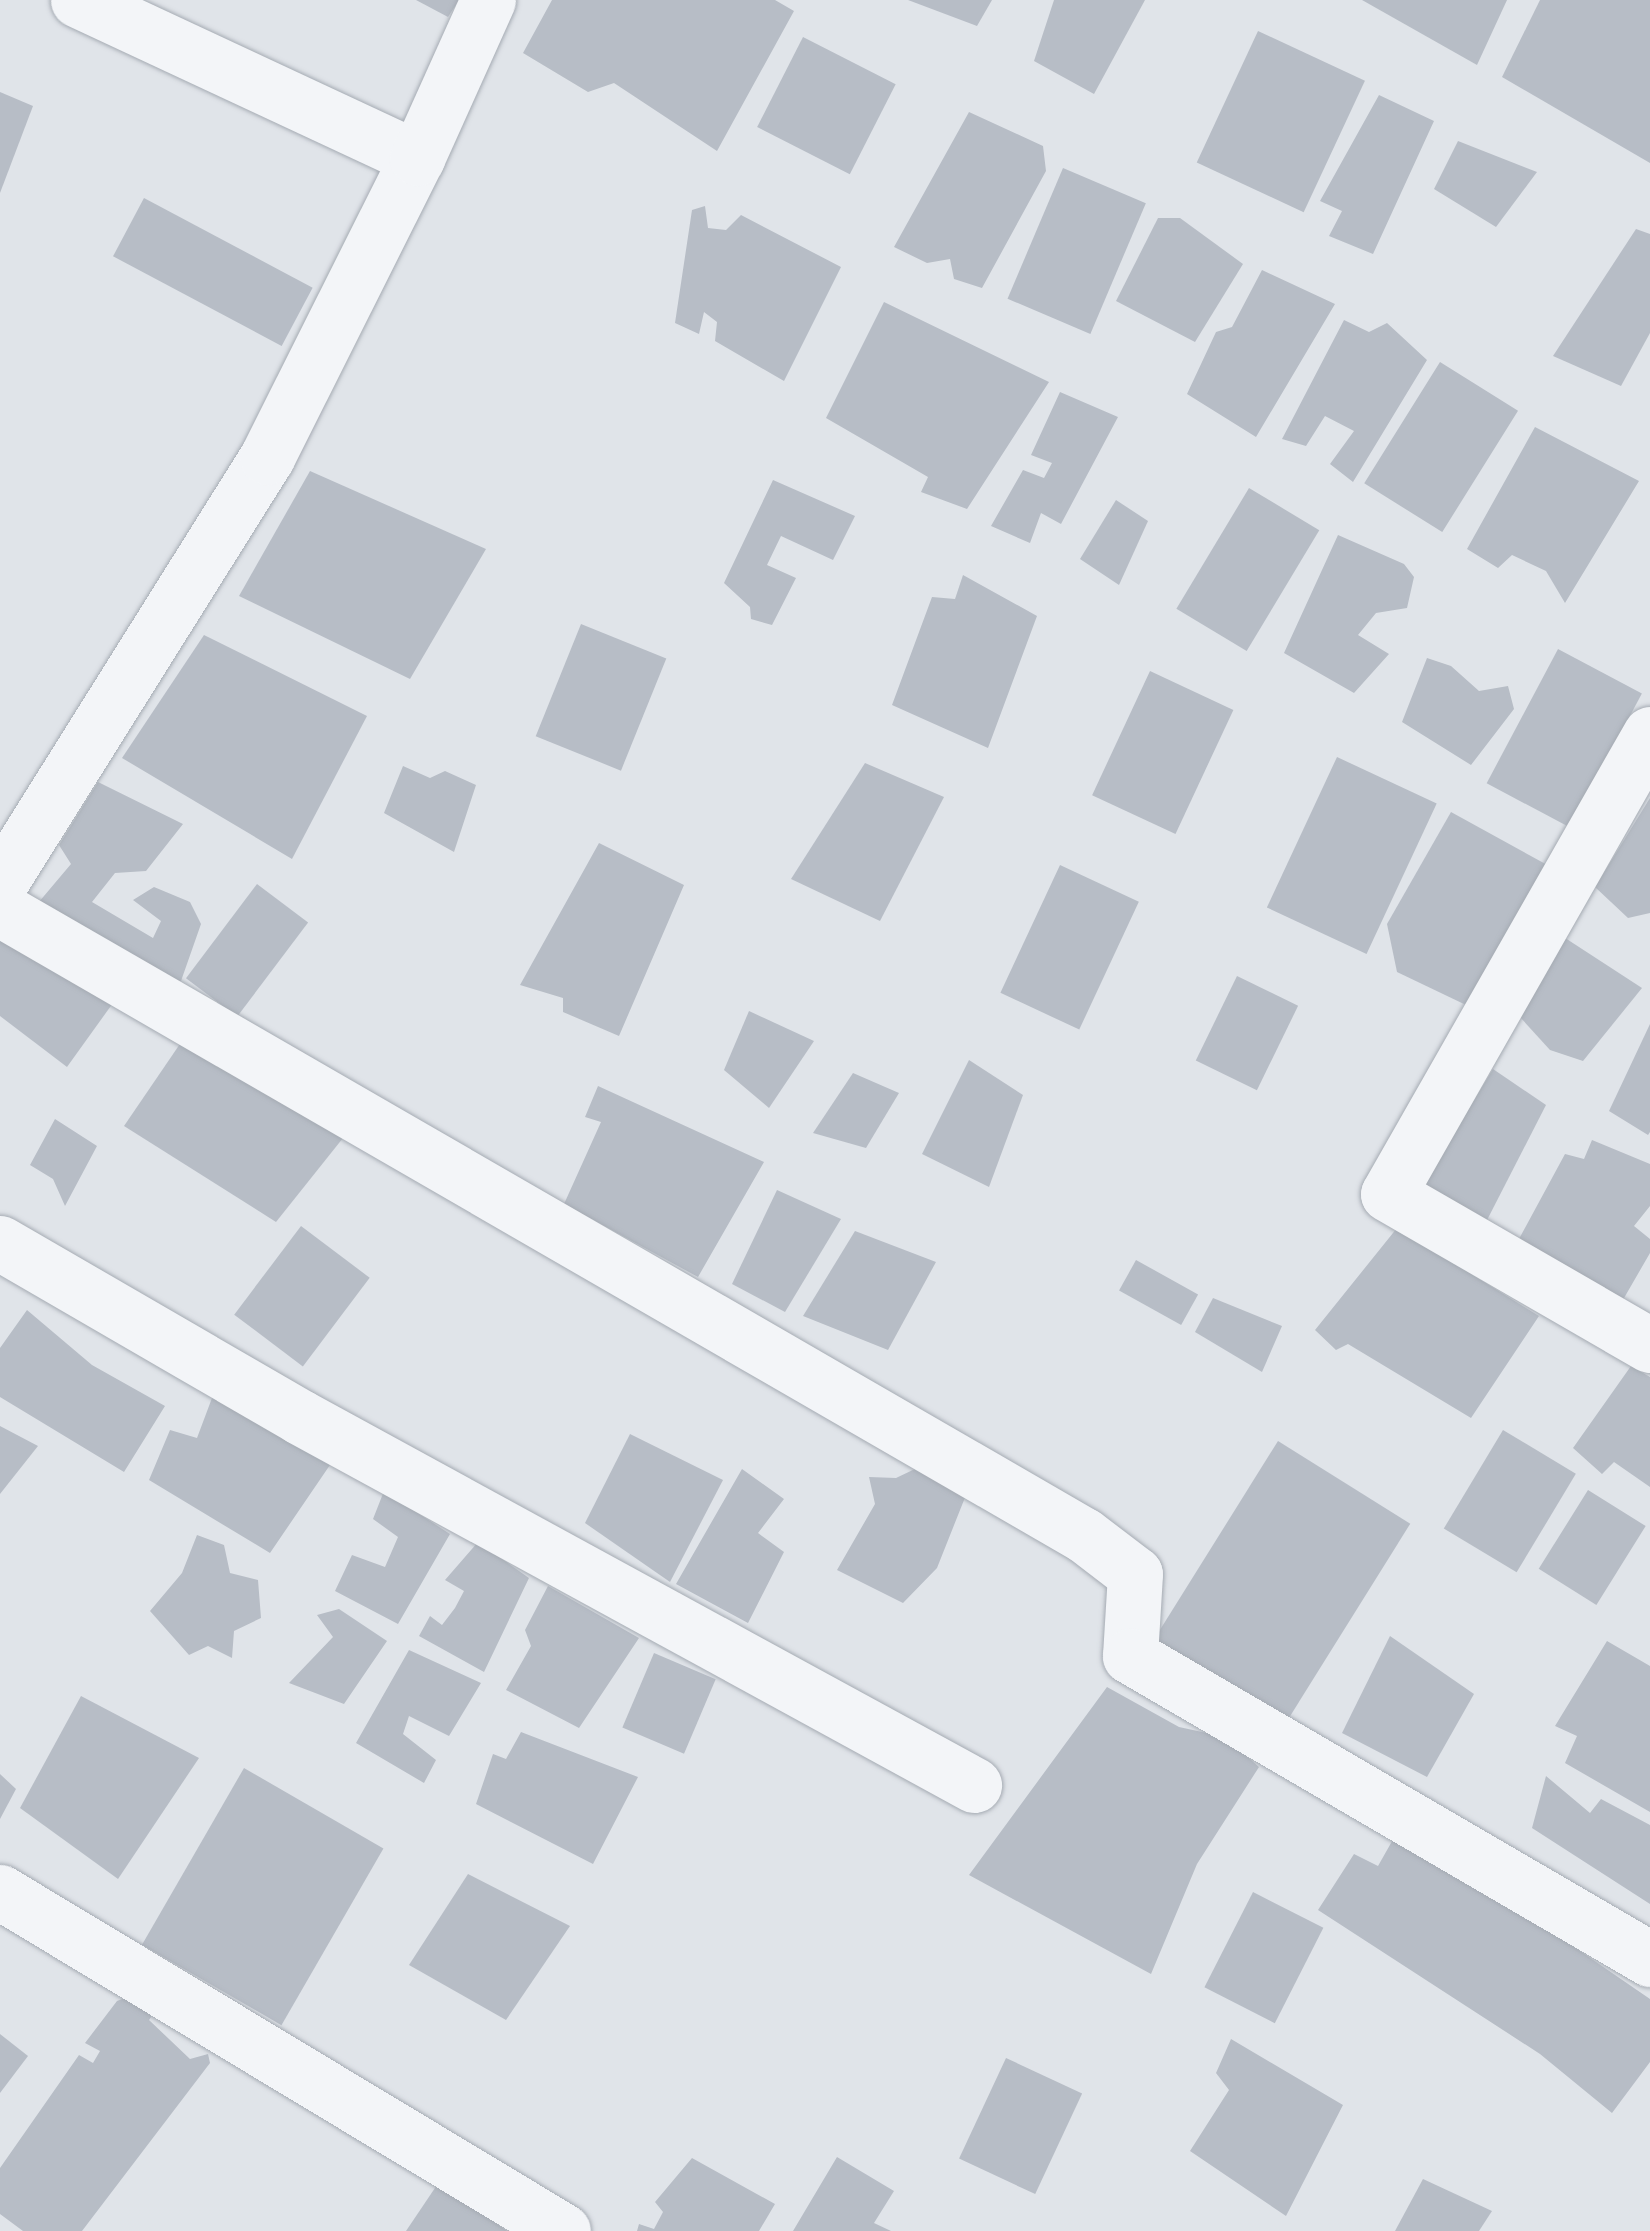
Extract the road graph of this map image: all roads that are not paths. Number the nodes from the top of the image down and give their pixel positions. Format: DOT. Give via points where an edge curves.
graph roads {
  1 [pos="78,0"];
  2 [pos="488,0"];
  3 [pos="417,158"];
  4 [pos="1650,734"];
  5 [pos="0,883"];
  6 [pos="0,909"];
  7 [pos="0,1243"];
  8 [pos="1650,1345"];
  9 [pos="974,1784"];
  10 [pos="0,1892"];
  11 [pos="1650,1959"];
  12 [pos="563,2231"];
  1 -- 3 [label="street"];
  2 -- 3 [label="street"];
  3 -- 5 [label="street" via="266,457"];
  4 -- 8 [label="street" via="1388,1194"];
  6 -- 11 [label="street" via="1084,1535 1135,1574 1130,1656"];
  7 -- 9 [label="street" via="300,1417"];
  10 -- 12 [label="street"];
}
